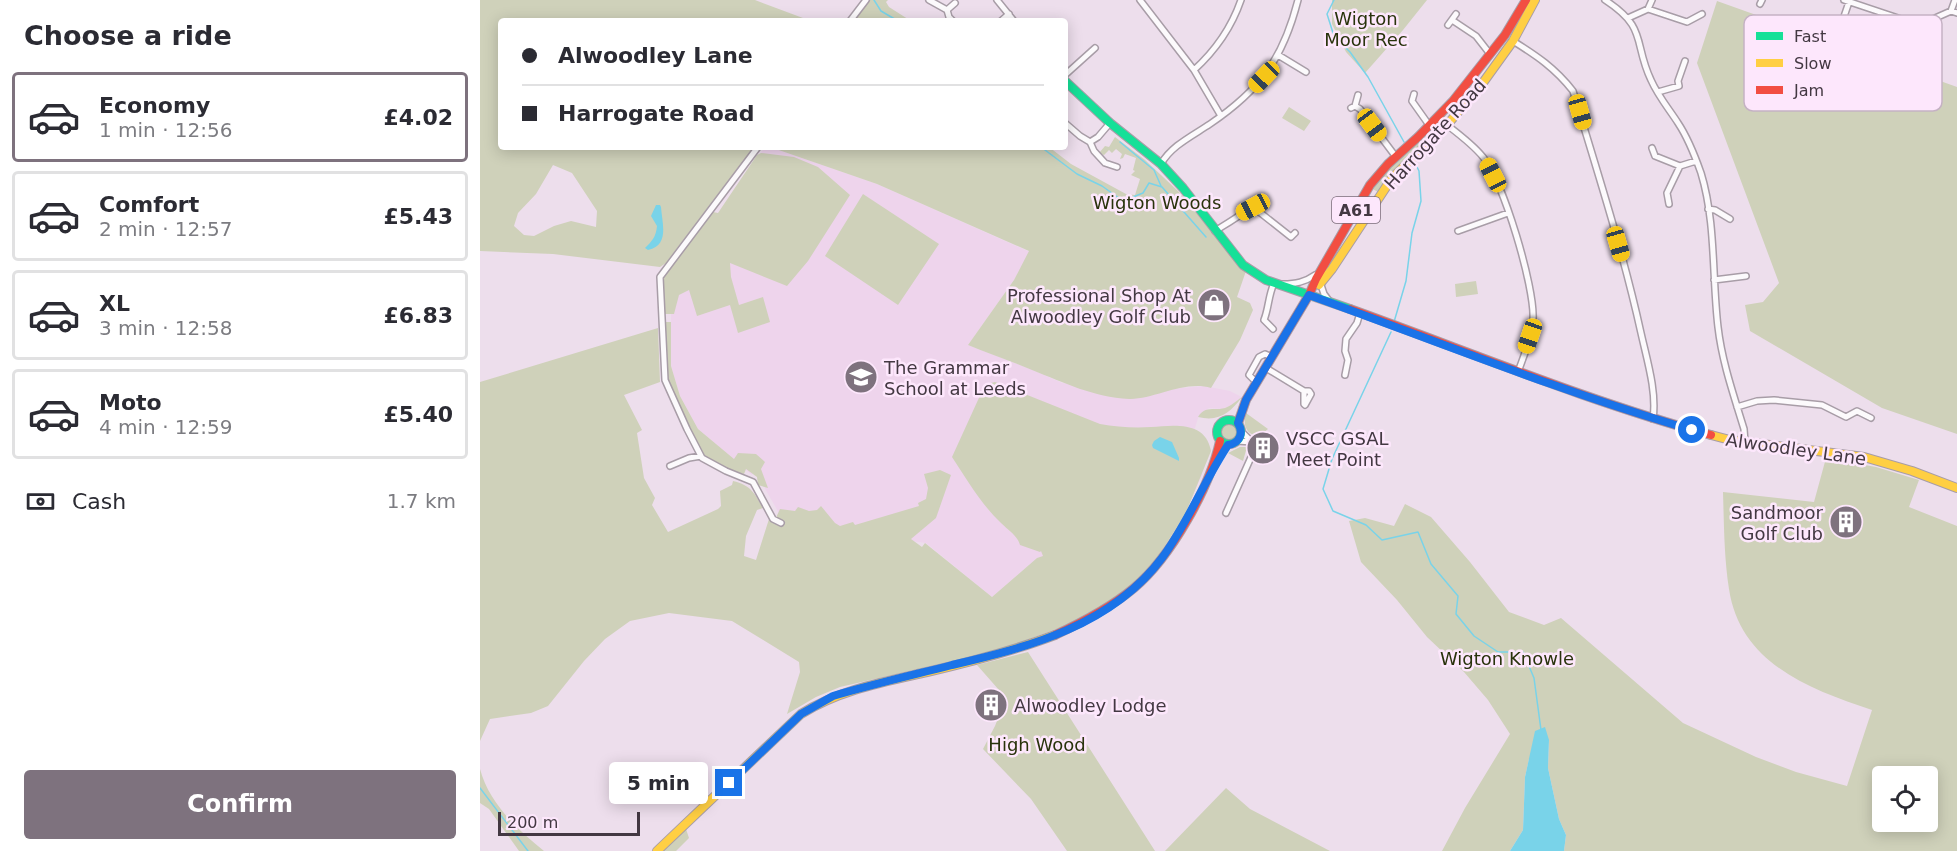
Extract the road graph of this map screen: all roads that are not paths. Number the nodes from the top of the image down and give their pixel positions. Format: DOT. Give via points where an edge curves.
graph roads {
  1 [pos="866,0"];
  2 [pos="929,0"];
  3 [pos="997,0"];
  4 [pos="1140,0"];
  5 [pos="1241,0"];
  6 [pos="1298,0"];
  7 [pos="1526,0"];
  8 [pos="1535,0"];
  9 [pos="1605,0"];
  10 [pos="1652,0"];
  11 [pos="1955,0"];
  12 [pos="1846,1"];
  13 [pos="955,3"];
  14 [pos="1648,9"];
  15 [pos="947,10"];
  16 [pos="1954,12"];
  17 [pos="1008,14"];
  18 [pos="1456,14"];
  19 [pos="1702,14"];
  20 [pos="1887,15"];
  21 [pos="852,18"];
  22 [pos="951,18"];
  23 [pos="1004,18"];
  24 [pos="1011,18"];
  25 [pos="1628,18"];
  26 [pos="1505,35"];
  27 [pos="1513,41"];
  28 [pos="1095,48"];
  29 [pos="1490,54"];
  30 [pos="1278,55"];
  31 [pos="1685,61"];
  32 [pos="1194,70"];
  33 [pos="1068,72"];
  34 [pos="1306,72"];
  35 [pos="1068,84"];
  36 [pos="1658,92"];
  37 [pos="1358,95"];
  38 [pos="1405,101"];
  39 [pos="1221,116"];
  40 [pos="1438,118"];
  41 [pos="1110,123"];
  42 [pos="1446,125"];
  43 [pos="1068,126"];
  44 [pos="1430,126"];
  45 [pos="1090,142"];
  46 [pos="1652,148"];
  47 [pos="756,150"];
  48 [pos="1396,157"];
  49 [pos="1696,161"];
  50 [pos="1161,164"];
  51 [pos="1680,166"];
  52 [pos="1117,167"];
  53 [pos="1363,198"];
  54 [pos="1377,199"];
  55 [pos="1669,204"];
  56 [pos="1708,209"];
  57 [pos="1508,213"];
  58 [pos="1730,219"];
  59 [pos="1215,231"];
  60 [pos="1458,231"];
  61 [pos="1296,233"];
  62 [pos="1337,244"];
  63 [pos="1345,248"];
  64 [pos="1322,269"];
  65 [pos="1746,276"];
  66 [pos="1714,280"];
  67 [pos="1274,283"];
  68 [pos="1321,283"];
  69 [pos="1283,284"];
  70 [pos="1309,295"];
  71 [pos="1330,302"];
  72 [pos="1360,313"];
  73 [pos="1273,329"];
  74 [pos="1272,357"];
  75 [pos="1266,368"];
  76 [pos="1518,372"];
  77 [pos="1345,375"];
  78 [pos="1257,383"];
  79 [pos="1304,391"];
  80 [pos="1246,400"];
  81 [pos="1737,407"];
  82 [pos="1871,418"];
  83 [pos="1653,419"];
  84 [pos="1227,420"];
  85 [pos="1239,427"];
  86 [pos="1220,441"];
  87 [pos="1238,441"];
  88 [pos="1745,442"];
  89 [pos="1254,443"];
  90 [pos="1228,445"];
  91 [pos="1264,447"];
  92 [pos="701,456"];
  93 [pos="670,466"];
  94 [pos="1212,470"];
  95 [pos="1957,488"];
  96 [pos="1226,513"];
  97 [pos="782,523"];
  98 [pos="657,851"];
  1 -- 21 [label="street"];
  2 -- 15 [label="street"];
  3 -- 17 [label="street"];
  4 -- 32 [label="street"];
  5 -- 32 [label="street" via="1222,40"];
  6 -- 30 [label="street" via="1292,26"];
  7 -- 26 [label="main road, Harrogate Road / A61"];
  8 -- 27 [label="main road, Harrogate Road / A61"];
  9 -- 25 [label="street"];
  10 -- 14 [label="street"];
  11 -- 16 [label="street"];
  12 -- 20 [label="street"];
  13 -- 15 [label="street"];
  14 -- 19 [label="street" via="1687,22"];
  14 -- 25 [label="street"];
  15 -- 22 [label="street"];
  17 -- 23 [label="street"];
  17 -- 24 [label="street"];
  18 -- 29 [label="street" via="1450,23 1476,36"];
  25 -- 36 [label="street"];
  26 -- 27 [label="street"];
  26 -- 29 [label="main road, Harrogate Road / A61"];
  27 -- 42 [label="main road, Harrogate Road / A61"];
  27 -- 83 [label="street" via="1545,61 1573,91 1631,288 1652,389"];
  28 -- 33 [label="street"];
  29 -- 40 [label="main road, Harrogate Road / A61"];
  30 -- 34 [label="street"];
  30 -- 39 [label="street" via="1264,77"];
  31 -- 36 [label="street" via="1679,86"];
  32 -- 39 [label="street"];
  35 -- 41 [label="main road"];
  36 -- 49 [label="street"];
  37 -- 48 [label="street" via="1353,107 1360,109"];
  38 -- 44 [label="street" via="1413,97"];
  39 -- 50 [label="street" via="1167,153"];
  40 -- 42 [label="street"];
  40 -- 44 [label="main road, Harrogate Road / A61"];
  41 -- 45 [label="street"];
  41 -- 50 [label="main road"];
  42 -- 54 [label="main road, Harrogate Road / A61" via="1392,178"];
  42 -- 57 [label="street" via="1484,158"];
  43 -- 45 [label="street"];
  44 -- 48 [label="main road, Harrogate Road / A61"];
  45 -- 52 [label="street" via="1101,160"];
  46 -- 51 [label="street" via="1655,156"];
  47 -- 92 [label="street" via="660,278 665,380"];
  48 -- 53 [label="main road, Harrogate Road / A61"];
  49 -- 51 [label="street"];
  49 -- 56 [label="street"];
  50 -- 59 [label="main road"];
  51 -- 55 [label="street" via="1667,193"];
  53 -- 54 [label="main road, A61" via="1371,192"];
  53 -- 62 [label="main road, Harrogate Road / A61"];
  54 -- 63 [label="main road, Harrogate Road / A61"];
  56 -- 58 [label="street"];
  56 -- 66 [label="street"];
  57 -- 60 [label="street"];
  57 -- 76 [label="street" via="1533,304 1530,336"];
  59 -- 61 [label="street" via="1255,204 1290,237"];
  59 -- 67 [label="main road" via="1243,265"];
  62 -- 63 [label="main road"];
  62 -- 64 [label="main road, Harrogate Road / A61"];
  63 -- 68 [label="main road, Harrogate Road / A61"];
  64 -- 69 [label="street" via="1309,280"];
  64 -- 70 [label="main road, Harrogate Road / A61"];
  65 -- 66 [label="street"];
  66 -- 81 [label="street" via="1722,349"];
  67 -- 69 [label="main road"];
  67 -- 70 [label="main road, Alwoodley Lane"];
  67 -- 73 [label="street" via="1263,320"];
  68 -- 70 [label="main road, Harrogate Road / A61"];
  68 -- 71 [label="street"];
  70 -- 71 [label="main road, Alwoodley Lane"];
  70 -- 74 [label="main road, Harrogate Road / A61"];
  71 -- 72 [label="main road, Alwoodley Lane"];
  72 -- 76 [label="main road, Alwoodley Lane"];
  72 -- 77 [label="street" via="1346,339"];
  74 -- 75 [label="main road, Harrogate Road / A61"];
  74 -- 78 [label="street" via="1259,357 1249,375"];
  75 -- 78 [label="main road, Harrogate Road / A61"];
  75 -- 79 [label="street"];
  76 -- 83 [label="main road, Alwoodley Lane"];
  78 -- 80 [label="main road, Harrogate Road / A61"];
  80 -- 84 [label="main road, Harrogate Road / A61"];
  80 -- 85 [label="main road, Harrogate Road / A61"];
  81 -- 82 [label="street" via="1774,400 1822,405 1846,417 1857,411"];
  81 -- 88 [label="street"];
  83 -- 88 [label="main road, Alwoodley Lane"];
  84 -- 85 [label="main road"];
  84 -- 86 [label="main road, A61" via="1216,429"];
  85 -- 87 [label="main road, A61"];
  85 -- 89 [label="street"];
  86 -- 90 [label="main road"];
  86 -- 94 [label="main road, A61"];
  87 -- 89 [label="street"];
  87 -- 90 [label="main road"];
  88 -- 95 [label="main road, Alwoodley Lane" via="1864,457"];
  89 -- 91 [label="street"];
  89 -- 96 [label="street"];
  90 -- 94 [label="main road, A61"];
  92 -- 93 [label="street"];
  92 -- 97 [label="street" via="753,482 773,519"];
  94 -- 98 [label="main road, A61" via="1161,559 1113,605 1063,633 1003,654 863,687 815,704"];
}
